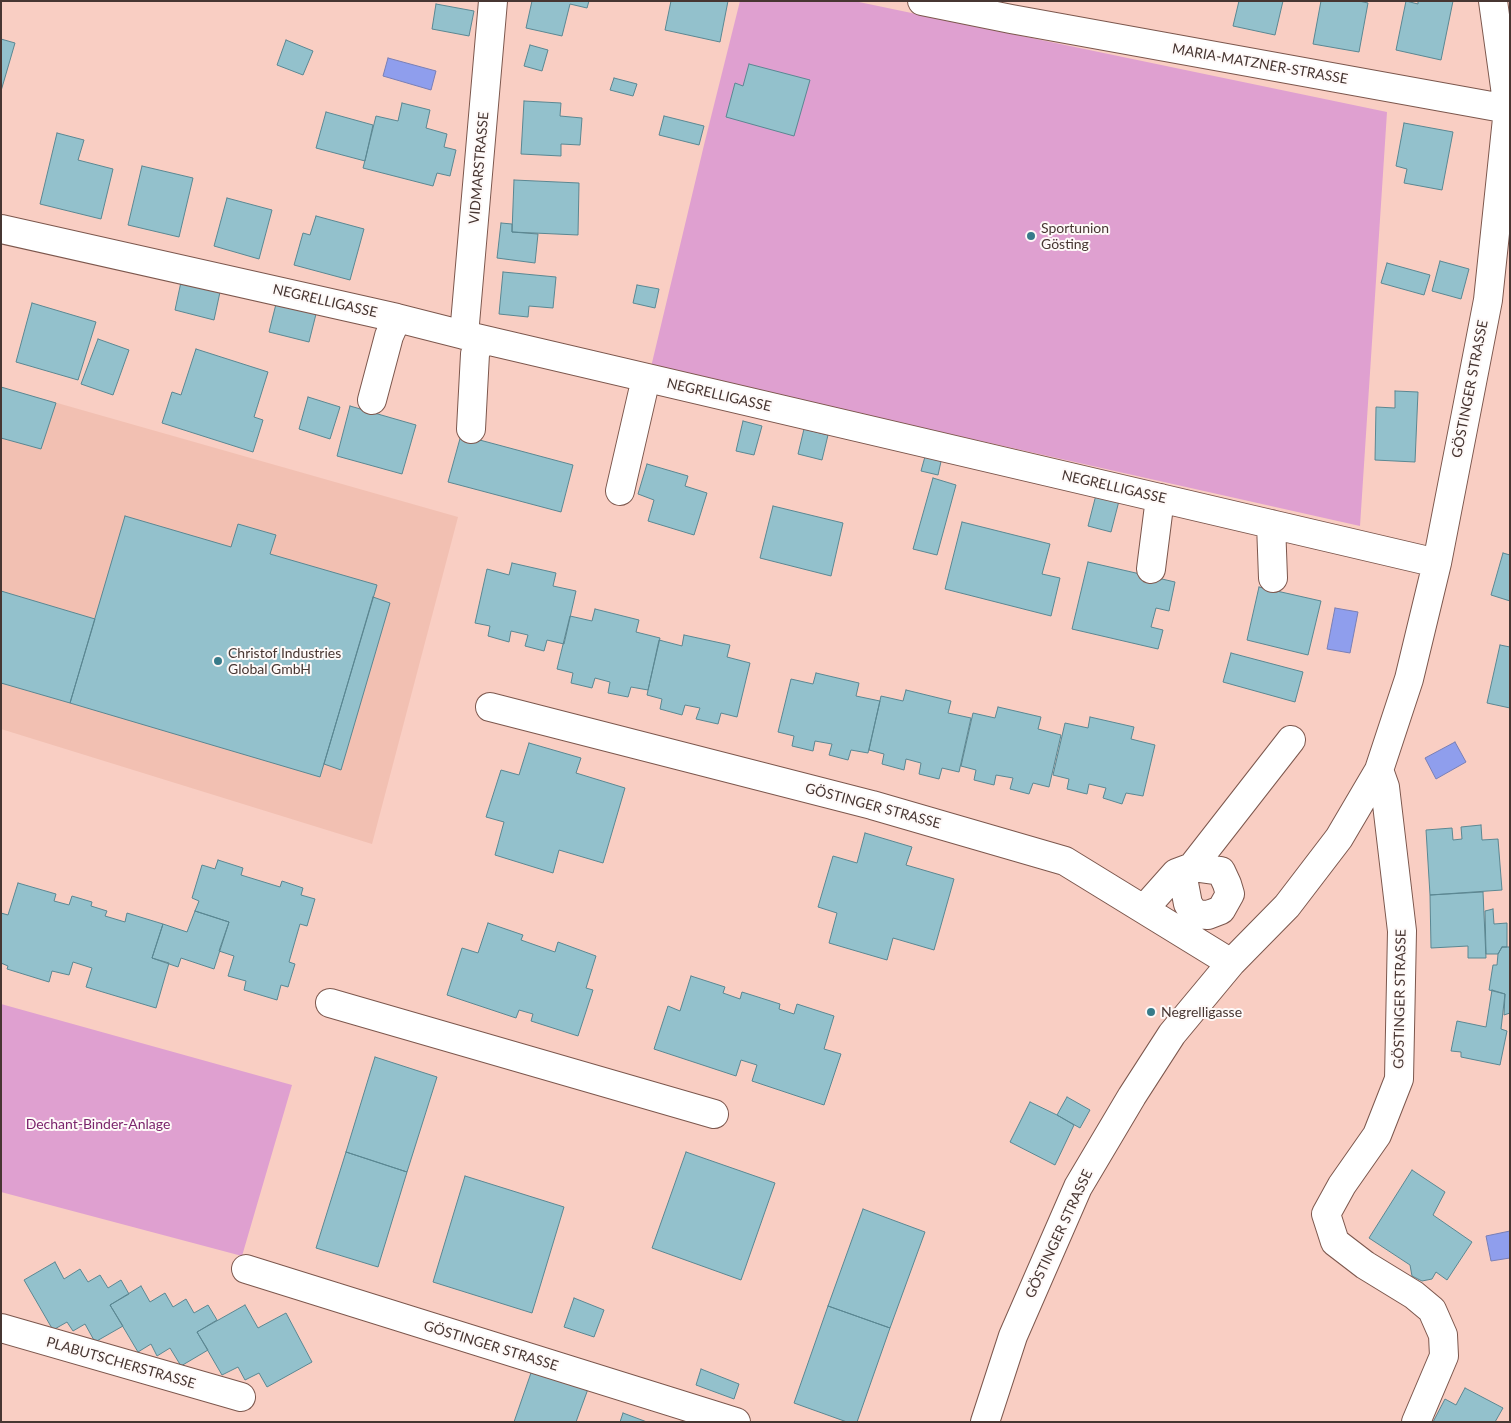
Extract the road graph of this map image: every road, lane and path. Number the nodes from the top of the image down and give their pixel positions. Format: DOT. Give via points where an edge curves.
graph roads {
  1 [pos="493,1"];
  2 [pos="922,1"];
  3 [pos="1493,1"];
  4 [pos="1012,10"];
  5 [pos="1508,110"];
  6 [pos="1,229"];
  7 [pos="397,318"];
  8 [pos="472,337"];
  9 [pos="646,378"];
  10 [pos="372,400"];
  11 [pos="471,429"];
  12 [pos="620,491"];
  13 [pos="1160,498"];
  14 [pos="1271,524"];
  15 [pos="1437,562"];
  16 [pos="1151,569"];
  17 [pos="1273,578"];
  18 [pos="490,707"];
  19 [pos="1291,740"];
  20 [pos="1379,770"];
  21 [pos="1144,909"];
  22 [pos="1231,963"];
  23 [pos="330,1003"];
  24 [pos="714,1114"];
  25 [pos="246,1269"];
  26 [pos="1,1328"];
  27 [pos="241,1397"];
  28 [pos="736,1422"];
  29 [pos="985,1422"];
  30 [pos="1416,1422"];
  1 -- 8 [label="street, VIDMARSTRASSE"];
  2 -- 4 [label="street, MARIA-MATZNER-STRASSE"];
  3 -- 5 [label="street, GÖSTINGER STRASSE"];
  4 -- 5 [label="street, MARIA-MATZNER-STRASSE"];
  5 -- 15 [label="street, GÖSTINGER STRASSE" via="1488,300"];
  6 -- 7 [label="street, NEGRELLIGASSE"];
  7 -- 8 [label="street, NEGRELLIGASSE"];
  7 -- 10 [label="street"];
  8 -- 9 [label="street, NEGRELLIGASSE"];
  8 -- 11 [label="street, VIDMARSTRASSE" via="476,354"];
  9 -- 12 [label="street"];
  9 -- 13 [label="street, NEGRELLIGASSE"];
  13 -- 14 [label="street, NEGRELLIGASSE"];
  13 -- 16 [label="street"];
  14 -- 15 [label="street, NEGRELLIGASSE"];
  14 -- 17 [label="street"];
  15 -- 20 [label="street, GÖSTINGER STRASSE" via="1409,679"];
  18 -- 21 [label="street, GÖSTINGER STRASSE" via="872,805 1065,861"];
  19 -- 21 [label="street" via="1188,875 1176,873"];
  20 -- 22 [label="street, GÖSTINGER STRASSE" via="1339,838 1287,906"];
  20 -- 30 [label="street, GÖSTINGER STRASSE" via="1385,787 1402,931 1399,1079 1377,1135 1326,1214 1335,1242 1432,1310 1443,1335 1444,1356"];
  21 -- 22 [label="street, GÖSTINGER STRASSE"];
  22 -- 29 [label="street, GÖSTINGER STRASSE" via="1172,1034 1078,1187 1013,1336"];
  23 -- 24 [label="street"];
  25 -- 28 [label="street, GÖSTINGER STRASSE"];
  26 -- 27 [label="street, PLABUTSCHERSTRASSE"];
}
